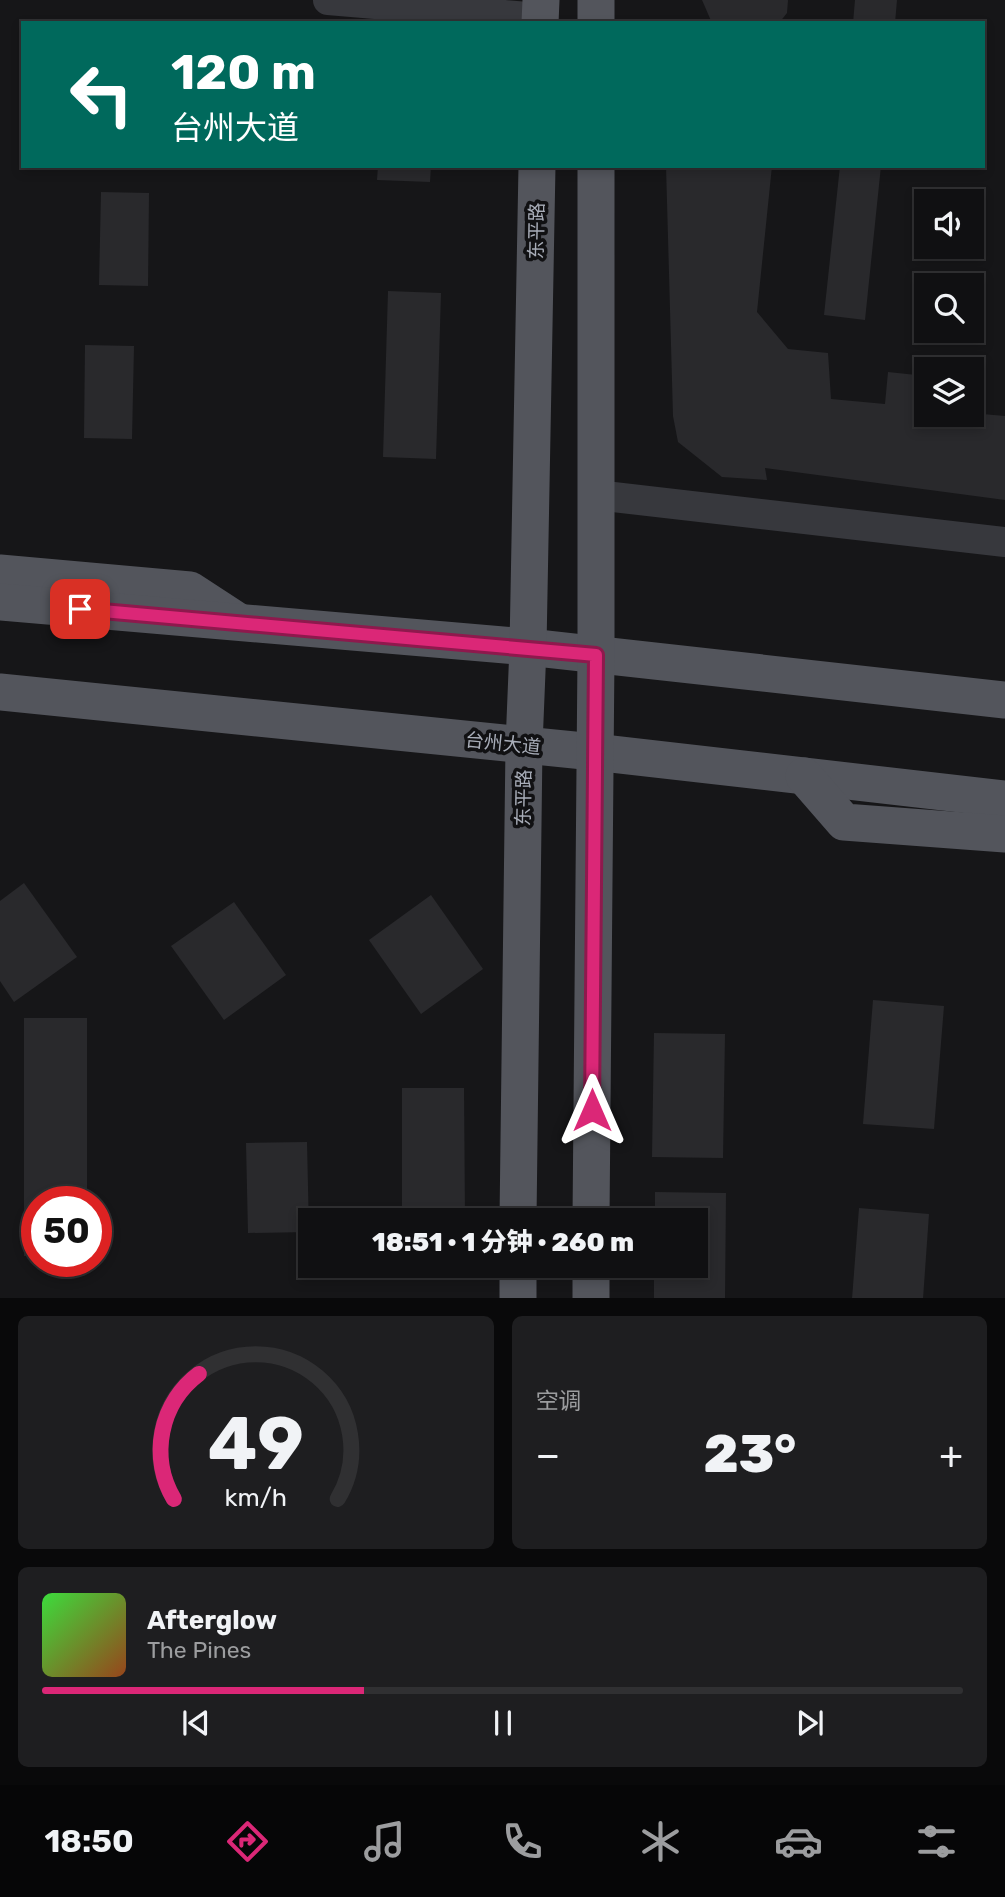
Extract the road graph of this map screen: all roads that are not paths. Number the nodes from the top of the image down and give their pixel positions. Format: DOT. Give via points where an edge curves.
graph roads {
  1 [pos="328,0"];
  2 [pos="596,0"];
  3 [pos="540,14"];
  4 [pos="596,21"];
  5 [pos="537,168"];
  6 [pos="596,168"];
  7 [pos="596,495"];
  8 [pos="1005,542"];
  9 [pos="0,573"];
  10 [pos="0,602"];
  11 [pos="240,623"];
  12 [pos="528,647"];
  13 [pos="596,655"];
  14 [pos="0,692"];
  15 [pos="1005,700"];
  16 [pos="524,745"];
  17 [pos="594,752"];
  18 [pos="804,776"];
  19 [pos="1005,799"];
  20 [pos="1005,834"];
  21 [pos="518,1208"];
  22 [pos="592,1208"];
  23 [pos="518,1278"];
  24 [pos="591,1278"];
  25 [pos="517,1298"];
  26 [pos="591,1298"];
  1 -- 3 [label="street"];
  2 -- 4 [label="main road"];
  5 -- 12 [label="main road, 东平路"];
  6 -- 7 [label="main road"];
  7 -- 8 [label="street"];
  7 -- 13 [label="main road"];
  9 -- 11 [label="main road" via="190,590"];
  10 -- 11 [label="main road"];
  11 -- 12 [label="main road"];
  12 -- 13 [label="main road"];
  12 -- 16 [label="main road, 东平路"];
  13 -- 15 [label="main road"];
  13 -- 17 [label="main road"];
  14 -- 16 [label="main road, 台州大道"];
  16 -- 17 [label="main road, 台州大道"];
  16 -- 21 [label="main road, 东平路"];
  17 -- 18 [label="main road, 台州大道"];
  17 -- 22 [label="main road"];
  18 -- 19 [label="main road, 台州大道"];
  18 -- 20 [label="main road" via="844,822"];
  23 -- 25 [label="main road"];
  24 -- 26 [label="main road"];
}
